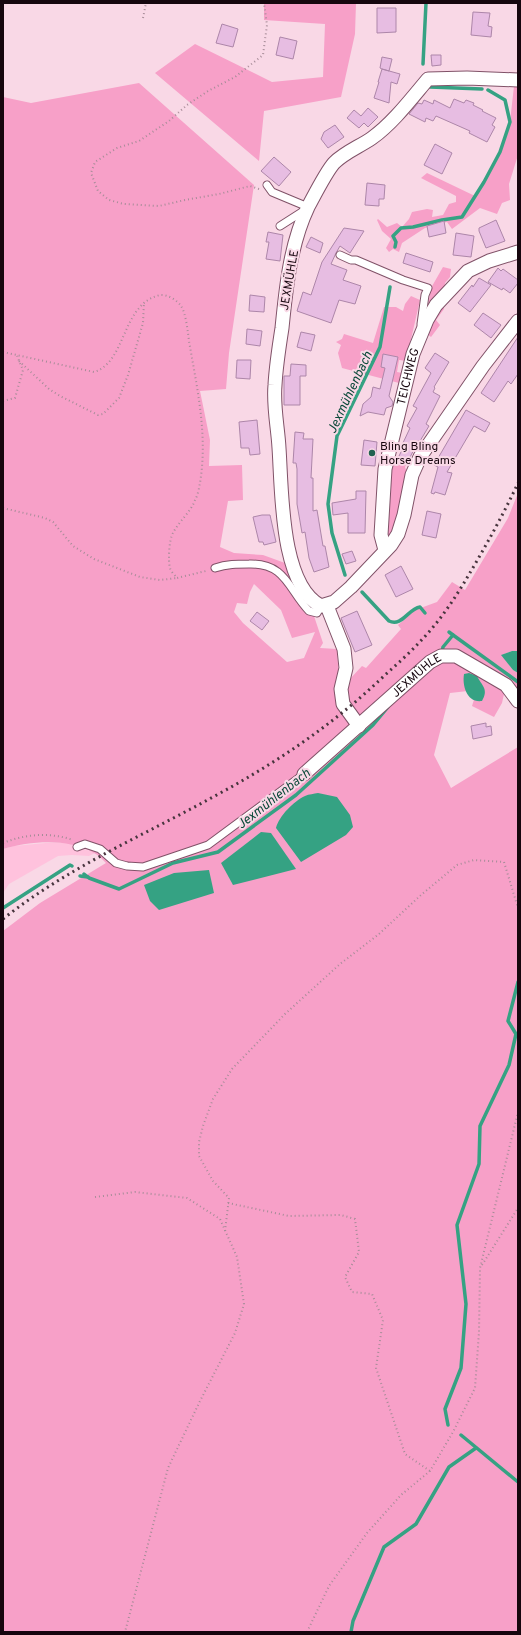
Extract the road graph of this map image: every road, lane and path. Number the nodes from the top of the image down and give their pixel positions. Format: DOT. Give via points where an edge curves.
graph roads {
  1 [pos="146,3"];
  2 [pos="264,3"];
  3 [pos="143,18"];
  4 [pos="518,80"];
  5 [pos="267,185"];
  6 [pos="272,192"];
  7 [pos="308,207"];
  8 [pos="280,226"];
  9 [pos="518,252"];
  10 [pos="340,255"];
  11 [pos="144,302"];
  12 [pos="518,322"];
  13 [pos="415,349"];
  14 [pos="3,352"];
  15 [pos="17,355"];
  16 [pos="19,361"];
  17 [pos="3,401"];
  18 [pos="3,508"];
  19 [pos="385,550"];
  20 [pos="215,568"];
  21 [pos="177,578"];
  22 [pos="324,606"];
  23 [pos="518,701"];
  24 [pos="359,726"];
  25 [pos="304,774"];
  26 [pos="3,843"];
  27 [pos="86,844"];
  28 [pos="77,847"];
  29 [pos="518,908"];
  30 [pos="518,1112"];
  31 [pos="95,1197"];
  32 [pos="228,1203"];
  33 [pos="518,1208"];
  34 [pos="225,1231"];
  35 [pos="480,1268"];
  36 [pos="430,1471"];
  37 [pos="125,1632"];
  38 [pos="307,1632"];
  1 -- 3 [label="path"];
  2 -- 6 [label="path" via="267,25 263,55 235,77 187,105 139,141 117,148 95,162 91,173 98,191 109,200 124,204 159,206 250,186"];
  4 -- 7 [label="street, JEXMÜHLE" via="428,79 373,137 344,154 333,164"];
  5 -- 6 [label="lane"];
  6 -- 7 [label="lane"];
  7 -- 8 [label="lane"];
  7 -- 22 [label="street, JEXMÜHLE" via="299,229 287,282 275,387 284,530 298,578 309,598"];
  9 -- 13 [label="street, TEICHWEG" via="468,271 436,305"];
  10 -- 13 [label="lane" via="428,288"];
  11 -- 15 [label="path" via="102,370 94,372"];
  11 -- 16 [label="path" via="143,323 128,375 119,398 103,414 98,415 60,396"];
  11 -- 21 [label="path" via="162,295 172,298 181,306 203,425 200,482 195,501 172,534 170,569"];
  12 -- 19 [label="street" via="483,366 420,457 412,475 398,534"];
  13 -- 19 [label="street, TEICHWEG" via="385,469 381,535"];
  14 -- 15 [label="path"];
  15 -- 16 [label="path"];
  16 -- 17 [label="path" via="23,370 15,398"];
  18 -- 21 [label="path" via="53,522 73,546 94,559 140,577 160,580"];
  19 -- 22 [label="street" via="351,587 334,602"];
  20 -- 21 [label="path"];
  20 -- 22 [label="lane" via="243,564 270,566 282,575 308,612 317,613"];
  22 -- 24 [label="street, JEXMÜHLE" via="344,649 346,668 341,689 343,704"];
  23 -- 24 [label="street, JEXMÜHLE" via="506,685 456,656 441,656 430,662"];
  24 -- 25 [label="street, JEXMÜHLE"];
  25 -- 27 [label="lane" via="208,845 144,867 116,863 100,849"];
  26 -- 27 [label="path" via="33,835 62,836"];
  27 -- 28 [label="lane"];
  29 -- 32 [label="path" via="504,862 474,860 457,865 379,934 340,964 286,1014 232,1069 213,1099 203,1126 199,1156 213,1181 230,1198"];
  30 -- 35 [label="path"];
  31 -- 34 [label="path" via="135,1192 187,1198 220,1219"];
  32 -- 34 [label="path"];
  32 -- 36 [label="path" via="289,1216 341,1215 355,1219 359,1252 345,1276 352,1292 372,1294 384,1320 376,1368 405,1454"];
  33 -- 35 [label="path"];
  34 -- 37 [label="path" via="236,1257 244,1304 235,1333 168,1468"];
  35 -- 36 [label="path" via="475,1388"];
  36 -- 38 [label="path" via="401,1495 367,1533 329,1586"];
}
